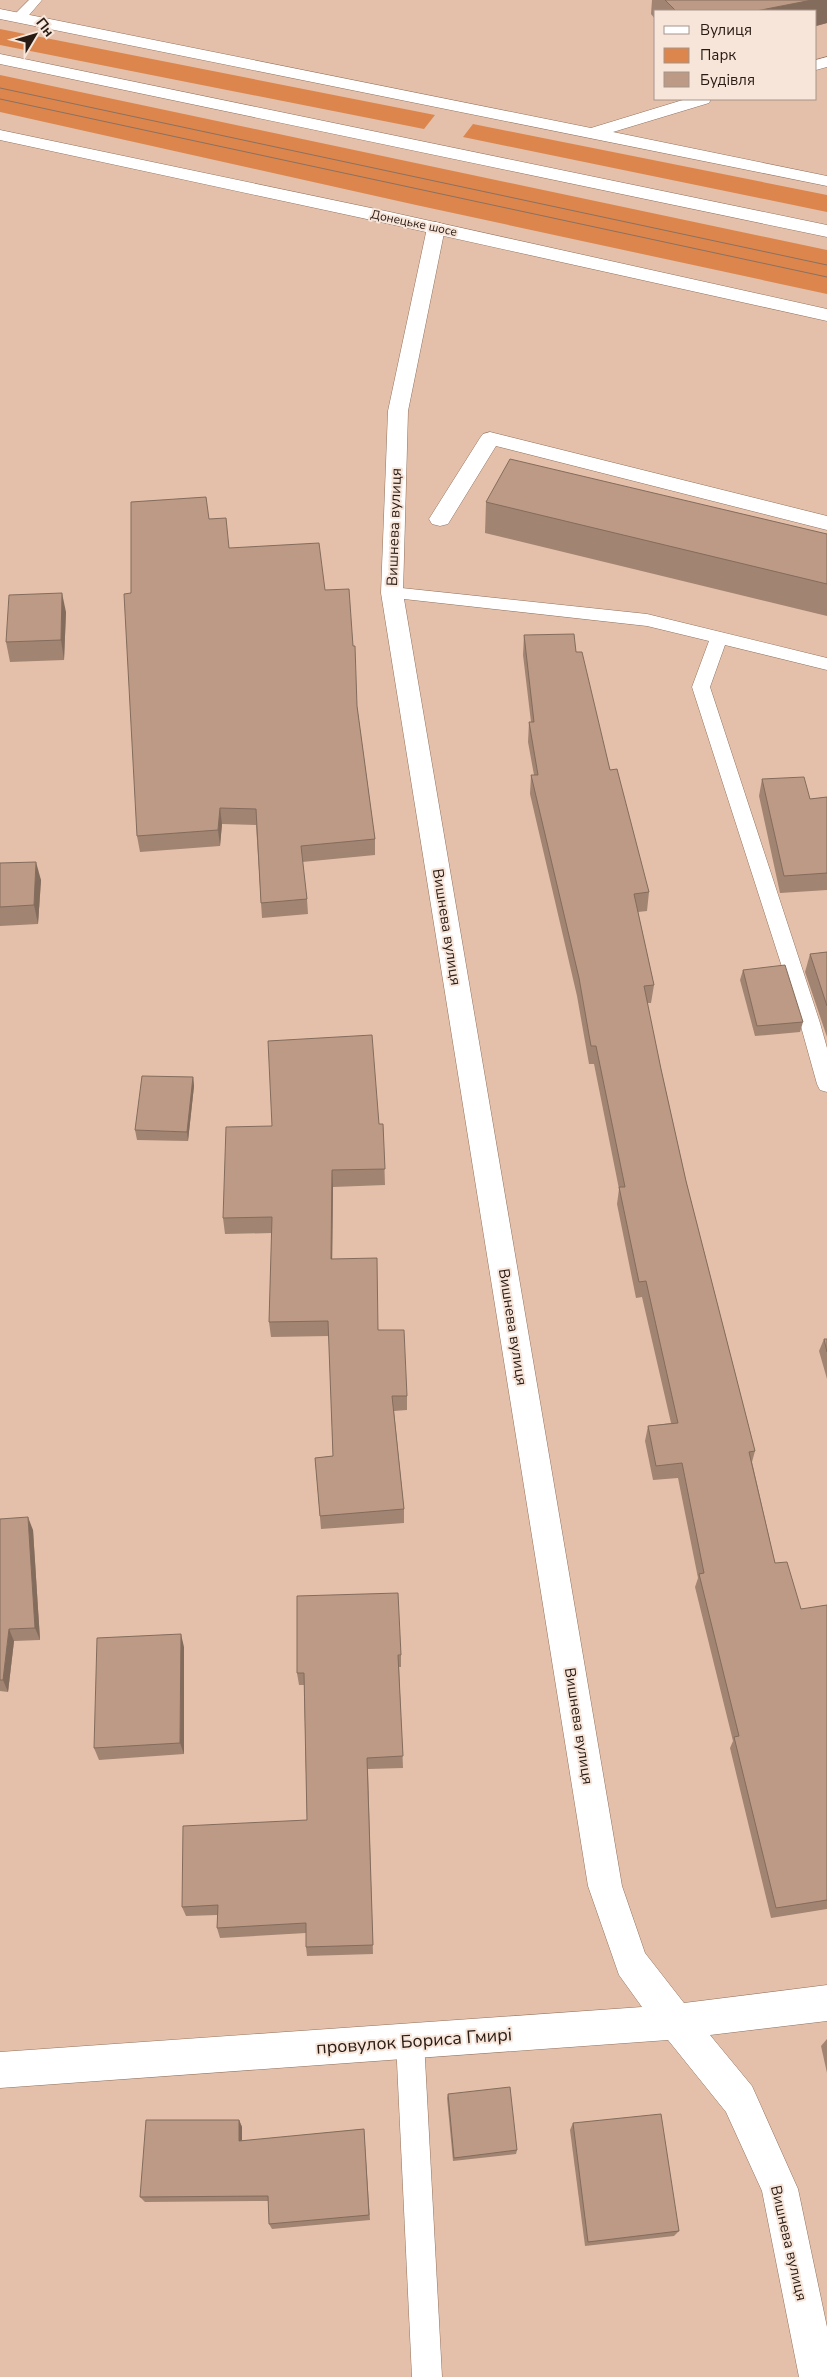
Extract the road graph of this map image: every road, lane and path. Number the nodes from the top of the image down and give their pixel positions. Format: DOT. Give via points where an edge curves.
graph roads {
  1 [pos="36,0"];
  2 [pos="0,14"];
  3 [pos="19,18"];
  4 [pos="0,59"];
  5 [pos="700,100"];
  6 [pos="595,133"];
  7 [pos="0,135"];
  8 [pos="827,181"];
  9 [pos="436,228"];
  10 [pos="827,231"];
  11 [pos="827,315"];
  12 [pos="440,519"];
  13 [pos="827,523"];
  14 [pos="392,593"];
  15 [pos="719,638"];
  16 [pos="827,664"];
  17 [pos="827,1084"];
  18 [pos="827,2003"];
  19 [pos="676,2022"];
  20 [pos="410,2041"];
  21 [pos="0,2070"];
  22 [pos="427,2377"];
  23 [pos="818,2377"];
  1 -- 3 [label="lane"];
  2 -- 3 [label="main road"];
  3 -- 6 [label="main road"];
  4 -- 10 [label="main road"];
  5 -- 6 [label="main road"];
  6 -- 8 [label="main road"];
  7 -- 9 [label="main road, Донецьке шосе"];
  9 -- 11 [label="main road, Донецьке шосе"];
  9 -- 14 [label="main road, Вишнева вулиця" via="398,411"];
  12 -- 13 [label="main road" via="490,438"];
  14 -- 15 [label="lane" via="647,620"];
  14 -- 19 [label="main road, Вишнева вулиця" via="605,1886 631,1963"];
  15 -- 16 [label="lane"];
  15 -- 17 [label="lane" via="701,686"];
  18 -- 19 [label="main road, провулок Бориса Гмирі"];
  19 -- 20 [label="main road, провулок Бориса Гмирі"];
  19 -- 23 [label="main road, Вишнева вулиця" via="739,2099 780,2189"];
  20 -- 21 [label="main road, провулок Бориса Гмирі"];
  20 -- 22 [label="lane"];
}
